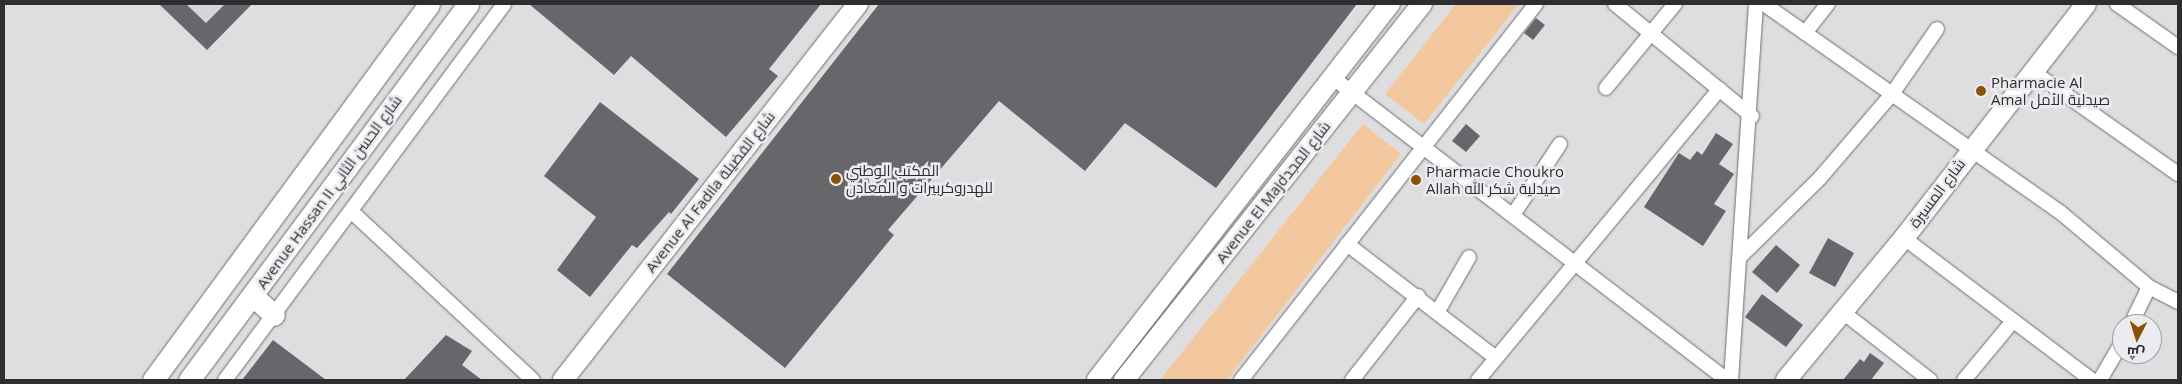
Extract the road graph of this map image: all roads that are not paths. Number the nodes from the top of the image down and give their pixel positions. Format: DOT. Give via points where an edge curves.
graph roads {
  1 [pos="429,4"];
  2 [pos="468,4"];
  3 [pos="504,4"];
  4 [pos="858,4"];
  5 [pos="1390,4"];
  6 [pos="1422,4"];
  7 [pos="1536,4"];
  8 [pos="1615,4"];
  9 [pos="1675,4"];
  10 [pos="1756,4"];
  11 [pos="1764,4"];
  12 [pos="1828,4"];
  13 [pos="2086,4"];
  14 [pos="2117,4"];
  15 [pos="1937,29"];
  16 [pos="1652,32"];
  17 [pos="1805,33"];
  18 [pos="2178,48"];
  19 [pos="2032,71"];
  20 [pos="1332,76"];
  21 [pos="1606,88"];
  22 [pos="1720,89"];
  23 [pos="1353,92"];
  24 [pos="1892,94"];
  25 [pos="1752,116"];
  26 [pos="1560,144"];
  27 [pos="1424,146"];
  28 [pos="1972,147"];
  29 [pos="2178,174"];
  30 [pos="352,212"];
  31 [pos="1512,215"];
  32 [pos="1904,238"];
  33 [pos="1347,244"];
  34 [pos="1742,255"];
  35 [pos="1470,256"];
  36 [pos="1576,264"];
  37 [pos="2149,287"];
  38 [pos="252,296"];
  39 [pos="1418,296"];
  40 [pos="2178,302"];
  41 [pos="1438,311"];
  42 [pos="1844,313"];
  43 [pos="2136,314"];
  44 [pos="274,315"];
  45 [pos="2013,321"];
  46 [pos="1495,358"];
  47 [pos="2112,359"];
  48 [pos="2084,378"];
  49 [pos="153,380"];
  50 [pos="190,380"];
  51 [pos="226,380"];
  52 [pos="533,380"];
  53 [pos="563,380"];
  54 [pos="1097,380"];
  55 [pos="1124,380"];
  56 [pos="1241,380"];
  57 [pos="1352,380"];
  58 [pos="1478,380"];
  59 [pos="1727,380"];
  60 [pos="1732,380"];
  61 [pos="1786,380"];
  62 [pos="1930,380"];
  63 [pos="1964,380"];
  64 [pos="2100,380"];
  1 -- 49 [label="main road, Avenue Hassan II شارع الحسن الثاني"];
  2 -- 38 [label="main road, Avenue Hassan II شارع الحسن الثاني"];
  3 -- 30 [label="street"];
  4 -- 53 [label="street, Avenue Al Fadila شارع الفضيلة"];
  5 -- 20 [label="street, Avenue El Majdشارع المجد"];
  6 -- 23 [label="street, Avenue El Majdشارع المجد"];
  7 -- 27 [label="street"];
  8 -- 16 [label="street"];
  9 -- 16 [label="street"];
  10 -- 25 [label="street"];
  11 -- 17 [label="street"];
  12 -- 17 [label="street"];
  13 -- 19 [label="street, شارع المسيرة"];
  14 -- 18 [label="street"];
  15 -- 24 [label="street"];
  16 -- 21 [label="street"];
  16 -- 22 [label="street"];
  17 -- 24 [label="street"];
  19 -- 28 [label="street, شارع المسيرة"];
  19 -- 29 [label="street"];
  20 -- 23 [label="street"];
  20 -- 54 [label="street, Avenue El Majdشارع المجد"];
  22 -- 25 [label="street"];
  22 -- 36 [label="street"];
  23 -- 27 [label="street"];
  23 -- 55 [label="street, Avenue El Majdشارع المجد"];
  24 -- 28 [label="street"];
  24 -- 34 [label="street" via="1820,178"];
  25 -- 34 [label="street"];
  26 -- 31 [label="street"];
  27 -- 31 [label="street"];
  27 -- 33 [label="street"];
  28 -- 32 [label="street, شارع المسيرة"];
  28 -- 37 [label="street" via="2060,212"];
  30 -- 44 [label="street"];
  30 -- 52 [label="street"];
  31 -- 36 [label="street"];
  32 -- 42 [label="street, شارع المسيرة"];
  32 -- 45 [label="street"];
  33 -- 39 [label="street"];
  33 -- 56 [label="street"];
  34 -- 60 [label="street"];
  35 -- 41 [label="street"];
  36 -- 46 [label="street"];
  36 -- 59 [label="street"];
  37 -- 40 [label="street"];
  37 -- 43 [label="street"];
  38 -- 44 [label="main road"];
  38 -- 50 [label="main road, Avenue Hassan II شارع الحسن الثاني"];
  39 -- 41 [label="street"];
  39 -- 57 [label="street"];
  41 -- 46 [label="street"];
  42 -- 61 [label="street, شارع المسيرة"];
  42 -- 62 [label="street"];
  44 -- 51 [label="street"];
  45 -- 48 [label="street"];
  45 -- 63 [label="street"];
  46 -- 58 [label="street"];
  47 -- 64 [label="street"];
}
